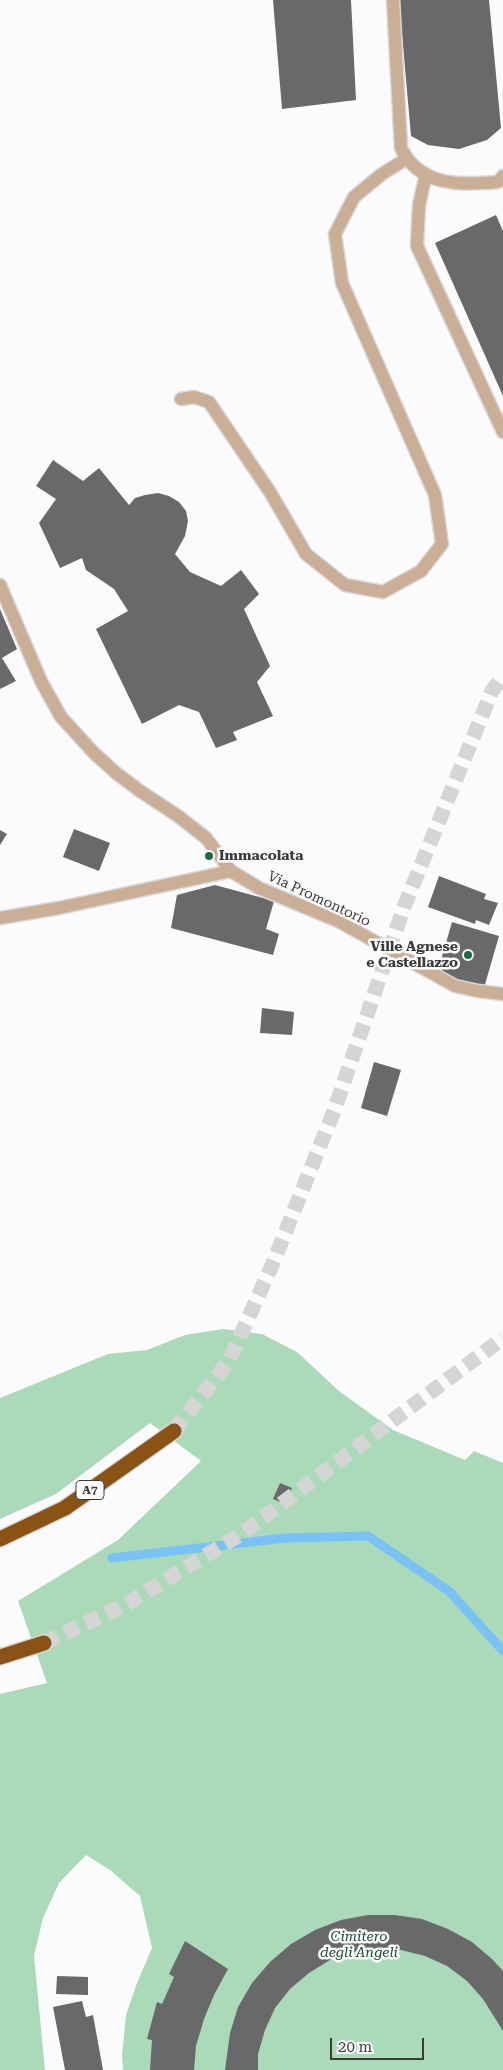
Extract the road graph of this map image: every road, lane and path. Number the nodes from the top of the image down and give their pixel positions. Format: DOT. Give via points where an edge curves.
graph roads {
  1 [pos="393,0"];
  2 [pos="406,159"];
  3 [pos="426,174"];
  4 [pos="503,176"];
  5 [pos="181,399"];
  6 [pos="503,432"];
  7 [pos="0,585"];
  8 [pos="231,871"];
  9 [pos="0,918"];
  10 [pos="503,994"];
  11 [pos="174,1431"];
  12 [pos="0,1539"];
  13 [pos="44,1643"];
  14 [pos="0,1657"];
  1 -- 2 [label="street" via="401,148"];
  2 -- 3 [label="street"];
  2 -- 5 [label="street" via="354,197 335,234 342,283 435,495 442,544 421,571 383,592 344,584 306,554 270,492 209,402 194,397"];
  3 -- 4 [label="street" via="432,179 462,185 498,182"];
  3 -- 6 [label="street" via="419,205 417,246"];
  7 -- 8 [label="street" via="41,681 61,717 116,773 206,838"];
  8 -- 9 [label="street"];
  8 -- 10 [label="street, Via Promontorio" via="258,888 338,921 455,986"];
  11 -- 12 [label="highway, A7" via="65,1508"];
  13 -- 14 [label="highway"];
}
